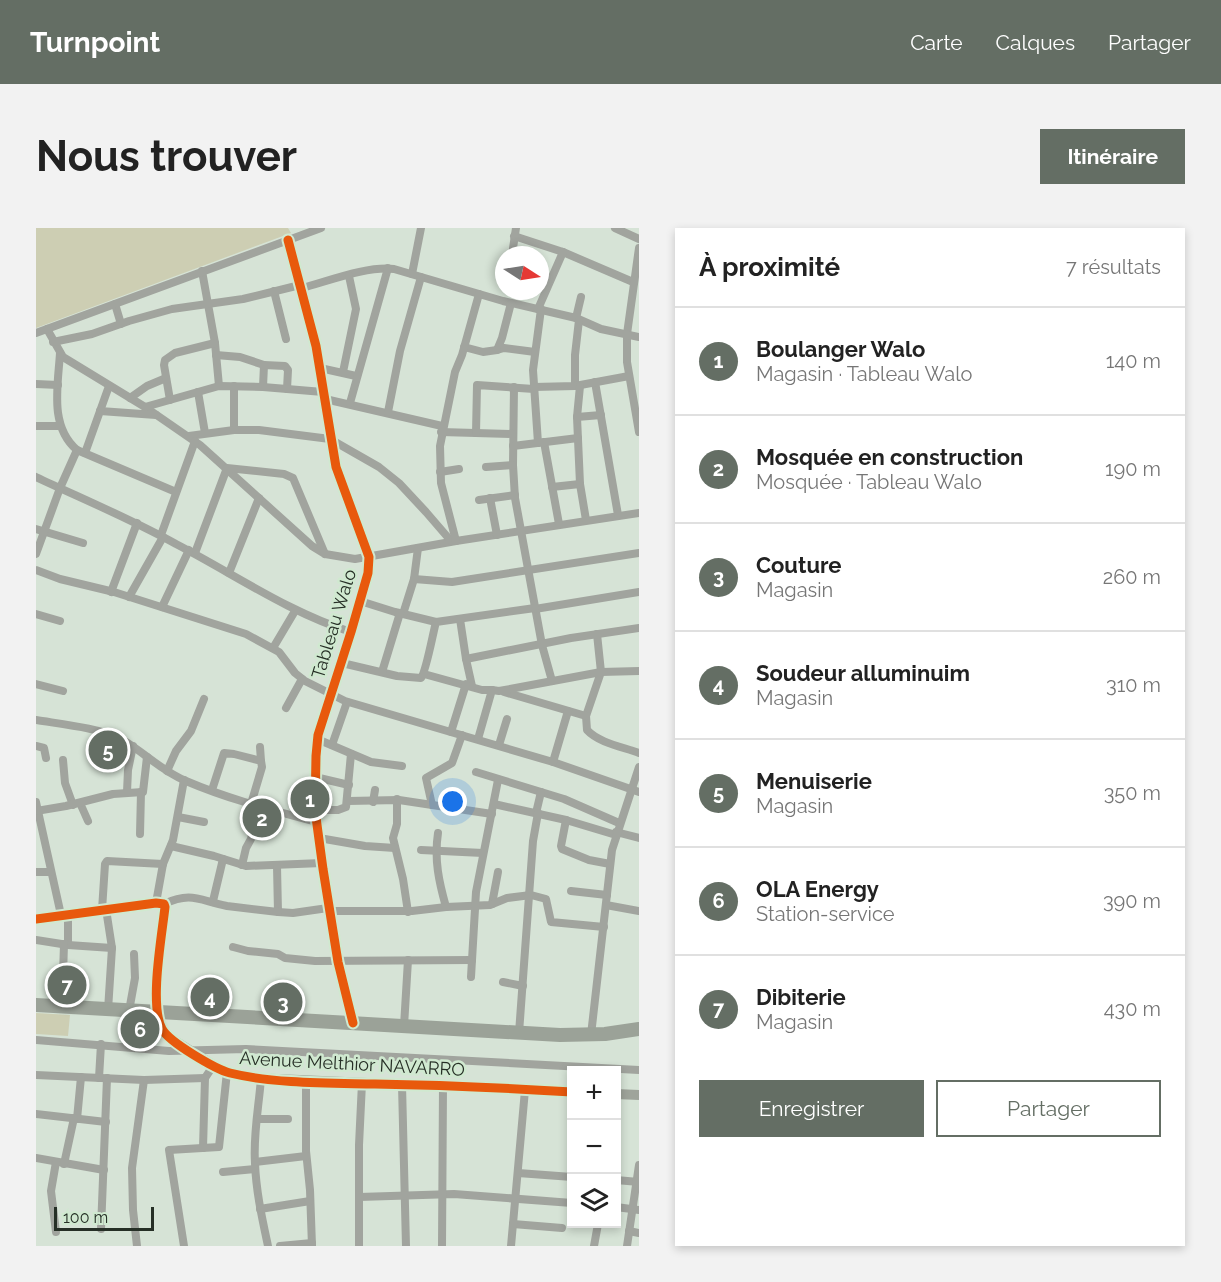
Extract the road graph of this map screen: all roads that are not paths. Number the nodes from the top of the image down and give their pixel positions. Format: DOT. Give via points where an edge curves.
graph roads {
  1 [pos="293,228"];
  2 [pos="321,228"];
  3 [pos="421,228"];
  4 [pos="615,228"];
  5 [pos="515,232"];
  6 [pos="302,235"];
  7 [pos="639,239"];
  8 [pos="288,240"];
  9 [pos="639,248"];
  10 [pos="563,252"];
  11 [pos="388,268"];
  12 [pos="202,271"];
  13 [pos="412,274"];
  14 [pos="349,276"];
  15 [pos="421,277"];
  16 [pos="635,285"];
  17 [pos="301,287"];
  18 [pos="274,291"];
  19 [pos="479,294"];
  20 [pos="581,297"];
  21 [pos="507,302"];
  22 [pos="207,303"];
  23 [pos="115,304"];
  24 [pos="539,309"];
  25 [pos="577,319"];
  26 [pos="121,324"];
  27 [pos="47,329"];
  28 [pos="36,333"];
  29 [pos="627,334"];
  30 [pos="639,337"];
  31 [pos="286,339"];
  32 [pos="53,342"];
  33 [pos="214,343"];
  34 [pos="464,347"];
  35 [pos="497,350"];
  36 [pos="535,352"];
  37 [pos="60,353"];
  38 [pos="216,355"];
  39 [pos="264,365"];
  40 [pos="320,368"];
  41 [pos="343,372"];
  42 [pos="356,376"];
  43 [pos="629,376"];
  44 [pos="166,378"];
  45 [pos="595,382"];
  46 [pos="36,384"];
  47 [pos="58,385"];
  48 [pos="109,386"];
  49 [pos="219,386"];
  50 [pos="234,386"];
  51 [pos="577,386"];
  52 [pos="263,387"];
  53 [pos="514,387"];
  54 [pos="534,388"];
  55 [pos="286,389"];
  56 [pos="198,392"];
  57 [pos="324,395"];
  58 [pos="130,398"];
  59 [pos="170,400"];
  60 [pos="350,404"];
  61 [pos="145,407"];
  62 [pos="100,411"];
  63 [pos="388,412"];
  64 [pos="157,415"];
  65 [pos="601,415"];
  66 [pos="578,417"];
  67 [pos="36,426"];
  68 [pos="60,426"];
  69 [pos="442,429"];
  70 [pos="234,430"];
  71 [pos="639,432"];
  72 [pos="205,433"];
  73 [pos="476,433"];
  74 [pos="513,434"];
  75 [pos="578,438"];
  76 [pos="192,439"];
  77 [pos="330,439"];
  78 [pos="541,442"];
  79 [pos="513,446"];
  80 [pos="77,450"];
  81 [pos="86,453"];
  82 [pos="513,465"];
  83 [pos="486,467"];
  84 [pos="226,468"];
  85 [pos="459,469"];
  86 [pos="440,472"];
  87 [pos="36,477"];
  88 [pos="580,484"];
  89 [pos="552,487"];
  90 [pos="60,488"];
  91 [pos="177,492"];
  92 [pos="515,495"];
  93 [pos="259,498"];
  94 [pos="490,498"];
  95 [pos="479,500"];
  96 [pos="639,513"];
  97 [pos="618,515"];
  98 [pos="586,520"];
  99 [pos="137,523"];
  100 [pos="559,524"];
  101 [pos="40,530"];
  102 [pos="520,531"];
  103 [pos="497,535"];
  104 [pos="162,536"];
  105 [pos="454,541"];
  106 [pos="83,543"];
  107 [pos="418,548"];
  108 [pos="192,552"];
  109 [pos="639,553"];
  110 [pos="36,554"];
  111 [pos="325,554"];
  112 [pos="369,557"];
  113 [pos="36,570"];
  114 [pos="528,570"];
  115 [pos="229,573"];
  116 [pos="414,579"];
  117 [pos="639,591"];
  118 [pos="111,592"];
  119 [pos="129,597"];
  120 [pos="360,601"];
  121 [pos="162,607"];
  122 [pos="535,608"];
  123 [pos="295,611"];
  124 [pos="36,614"];
  125 [pos="402,614"];
  126 [pos="460,619"];
  127 [pos="60,621"];
  128 [pos="436,622"];
  129 [pos="639,628"];
  130 [pos="351,632"];
  131 [pos="597,634"];
  132 [pos="542,645"];
  133 [pos="273,648"];
  134 [pos="466,659"];
  135 [pos="342,663"];
  136 [pos="639,671"];
  137 [pos="382,672"];
  138 [pos="602,672"];
  139 [pos="424,674"];
  140 [pos="302,679"];
  141 [pos="552,681"];
  142 [pos="36,684"];
  143 [pos="469,685"];
  144 [pos="63,691"];
  145 [pos="496,691"];
  146 [pos="330,695"];
  147 [pos="204,699"];
  148 [pos="347,702"];
  149 [pos="286,708"];
  150 [pos="568,711"];
  151 [pos="586,716"];
  152 [pos="507,719"];
  153 [pos="36,720"];
  154 [pos="451,732"];
  155 [pos="462,735"];
  156 [pos="317,739"];
  157 [pos="478,740"];
  158 [pos="332,745"];
  159 [pos="499,745"];
  160 [pos="36,746"];
  161 [pos="133,746"];
  162 [pos="260,747"];
  163 [pos="639,753"];
  164 [pos="351,754"];
  165 [pos="147,757"];
  166 [pos="46,758"];
  167 [pos="63,760"];
  168 [pos="261,761"];
  169 [pos="553,762"];
  170 [pos="402,766"];
  171 [pos="639,766"];
  172 [pos="167,771"];
  173 [pos="476,772"];
  174 [pos="315,777"];
  175 [pos="184,780"];
  176 [pos="498,780"];
  177 [pos="349,784"];
  178 [pos="212,790"];
  179 [pos="375,790"];
  180 [pos="635,791"];
  181 [pos="127,792"];
  182 [pos="141,792"];
  183 [pos="541,792"];
  184 [pos="397,799"];
  185 [pos="348,801"];
  186 [pos="36,802"];
  187 [pos="373,802"];
  188 [pos="76,804"];
  189 [pos="250,804"];
  190 [pos="494,804"];
  191 [pos="432,805"];
  192 [pos="259,807"];
  193 [pos="315,810"];
  194 [pos="37,811"];
  195 [pos="537,813"];
  196 [pos="492,814"];
  197 [pos="178,817"];
  198 [pos="566,820"];
  199 [pos="88,821"];
  200 [pos="204,822"];
  201 [pos="317,822"];
  202 [pos="619,823"];
  203 [pos="438,833"];
  204 [pos="616,833"];
  205 [pos="140,834"];
  206 [pos="319,838"];
  207 [pos="639,838"];
  208 [pos="171,846"];
  209 [pos="395,848"];
  210 [pos="421,850"];
  211 [pos="436,851"];
  212 [pos="483,853"];
  213 [pos="223,859"];
  214 [pos="322,863"];
  215 [pos="163,864"];
  216 [pos="610,864"];
  217 [pos="242,865"];
  218 [pos="277,866"];
  219 [pos="36,872"];
  220 [pos="51,872"];
  221 [pos="498,872"];
  222 [pos="572,891"];
  223 [pos="531,895"];
  224 [pos="607,895"];
  225 [pos="213,901"];
  226 [pos="160,903"];
  227 [pos="492,904"];
  228 [pos="606,905"];
  229 [pos="474,906"];
  230 [pos="446,907"];
  231 [pos="329,909"];
  232 [pos="104,910"];
  233 [pos="639,910"];
  234 [pos="278,912"];
  235 [pos="408,912"];
  236 [pos="64,914"];
  237 [pos="36,919"];
  238 [pos="604,927"];
  239 [pos="36,940"];
  240 [pos="66,944"];
  241 [pos="233,947"];
  242 [pos="111,948"];
  243 [pos="134,954"];
  244 [pos="408,960"];
  245 [pos="472,960"];
  246 [pos="338,962"];
  247 [pos="471,977"];
  248 [pos="503,982"];
  249 [pos="523,986"];
  250 [pos="36,1005"];
  251 [pos="62,1007"];
  252 [pos="108,1010"];
  253 [pos="129,1011"];
  254 [pos="157,1012"];
  255 [pos="353,1023"];
  256 [pos="404,1026"];
  257 [pos="639,1029"];
  258 [pos="519,1033"];
  259 [pos="591,1035"];
  260 [pos="36,1040"];
  261 [pos="101,1044"];
  262 [pos="188,1051"];
  263 [pos="213,1066"];
  264 [pos="639,1070"];
  265 [pos="227,1072"];
  266 [pos="36,1075"];
  267 [pos="81,1077"];
  268 [pos="103,1078"];
  269 [pos="205,1078"];
  270 [pos="261,1078"];
  271 [pos="144,1080"];
  272 [pos="306,1081"];
  273 [pos="362,1083"];
  274 [pos="402,1084"];
  275 [pos="443,1086"];
  276 [pos="525,1090"];
  277 [pos="567,1092"];
  278 [pos="621,1094"];
  279 [pos="639,1095"];
  280 [pos="36,1114"];
  281 [pos="76,1119"];
  282 [pos="257,1119"];
  283 [pos="288,1119"];
  284 [pos="106,1122"];
  285 [pos="203,1148"];
  286 [pos="306,1156"];
  287 [pos="36,1158"];
  288 [pos="60,1163"];
  289 [pos="255,1165"];
  290 [pos="639,1165"];
  291 [pos="104,1170"];
  292 [pos="223,1172"];
  293 [pos="518,1173"];
  294 [pos="567,1177"];
  295 [pos="621,1180"];
  296 [pos="638,1182"];
  297 [pos="405,1194"];
  298 [pos="442,1194"];
  299 [pos="359,1197"];
  300 [pos="515,1199"];
  301 [pos="310,1201"];
  302 [pos="567,1203"];
  303 [pos="621,1208"];
  304 [pos="260,1209"];
  305 [pos="636,1210"];
  306 [pos="513,1224"];
  307 [pos="562,1228"];
  308 [pos="597,1228"];
  309 [pos="101,1229"];
  310 [pos="629,1231"];
  311 [pos="56,1232"];
  312 [pos="639,1233"];
  313 [pos="312,1245"];
  314 [pos="137,1246"];
  315 [pos="184,1246"];
  316 [pos="268,1246"];
  317 [pos="280,1246"];
  318 [pos="358,1246"];
  319 [pos="406,1246"];
  320 [pos="442,1246"];
  321 [pos="511,1246"];
  322 [pos="594,1246"];
  323 [pos="627,1246"];
  1 -- 6 [label="street"];
  2 -- 6 [label="street"];
  3 -- 13 [label="street"];
  4 -- 7 [label="street"];
  5 -- 10 [label="street"];
  6 -- 8 [label="street"];
  8 -- 12 [label="street"];
  8 -- 17 [label="street, Tableau Walo"];
  9 -- 16 [label="street"];
  10 -- 16 [label="street"];
  10 -- 24 [label="street"];
  11 -- 13 [label="street"];
  11 -- 14 [label="street"];
  11 -- 42 [label="street"];
  12 -- 22 [label="street"];
  12 -- 23 [label="street"];
  13 -- 15 [label="street"];
  14 -- 17 [label="street"];
  14 -- 41 [label="street" via="356,309"];
  15 -- 19 [label="street"];
  15 -- 63 [label="street"];
  16 -- 29 [label="street"];
  17 -- 18 [label="street"];
  17 -- 40 [label="street, Tableau Walo"];
  18 -- 22 [label="street"];
  18 -- 31 [label="street"];
  19 -- 21 [label="street"];
  19 -- 34 [label="street"];
  20 -- 25 [label="street"];
  21 -- 24 [label="street"];
  21 -- 35 [label="street"];
  22 -- 26 [label="street"];
  22 -- 33 [label="street"];
  23 -- 26 [label="street"];
  23 -- 27 [label="street"];
  24 -- 25 [label="street"];
  24 -- 36 [label="street"];
  25 -- 29 [label="street"];
  25 -- 51 [label="street"];
  26 -- 32 [label="street"];
  27 -- 28 [label="street"];
  27 -- 32 [label="street"];
  29 -- 30 [label="street"];
  29 -- 43 [label="street"];
  32 -- 37 [label="street"];
  33 -- 38 [label="street"];
  33 -- 44 [label="street" via="175,353 165,360"];
  34 -- 35 [label="street" via="483,352"];
  34 -- 69 [label="street"];
  35 -- 36 [label="street"];
  36 -- 54 [label="street"];
  37 -- 47 [label="street"];
  37 -- 48 [label="street"];
  38 -- 39 [label="street"];
  38 -- 49 [label="street"];
  39 -- 52 [label="street"];
  39 -- 55 [label="street" via="287,368"];
  40 -- 41 [label="street"];
  40 -- 57 [label="street, Tableau Walo"];
  41 -- 42 [label="street"];
  42 -- 60 [label="street"];
  43 -- 45 [label="street"];
  43 -- 71 [label="street"];
  44 -- 58 [label="street"];
  44 -- 59 [label="street"];
  45 -- 51 [label="street"];
  45 -- 65 [label="street"];
  46 -- 47 [label="street"];
  47 -- 68 [label="street"];
  48 -- 58 [label="street"];
  48 -- 62 [label="street"];
  49 -- 50 [label="street"];
  49 -- 56 [label="street"];
  50 -- 52 [label="street"];
  50 -- 70 [label="street"];
  51 -- 54 [label="street"];
  51 -- 66 [label="street"];
  52 -- 55 [label="street"];
  53 -- 54 [label="street"];
  53 -- 73 [label="street" via="477,385"];
  53 -- 74 [label="street"];
  54 -- 78 [label="street"];
  55 -- 57 [label="street"];
  56 -- 59 [label="street"];
  56 -- 72 [label="street"];
  57 -- 60 [label="street"];
  57 -- 77 [label="street, Tableau Walo"];
  58 -- 61 [label="street"];
  59 -- 61 [label="street"];
  60 -- 63 [label="street"];
  61 -- 64 [label="street"];
  62 -- 64 [label="street"];
  62 -- 81 [label="street"];
  63 -- 69 [label="street"];
  64 -- 76 [label="street"];
  65 -- 66 [label="street"];
  65 -- 97 [label="street"];
  66 -- 75 [label="street"];
  67 -- 68 [label="street"];
  68 -- 80 [label="street"];
  69 -- 73 [label="street"];
  69 -- 86 [label="street"];
  70 -- 72 [label="street"];
  70 -- 77 [label="street"];
  72 -- 76 [label="street"];
  73 -- 74 [label="street"];
  74 -- 79 [label="street"];
  75 -- 78 [label="street"];
  75 -- 88 [label="street"];
  76 -- 84 [label="street"];
  76 -- 91 [label="street"];
  77 -- 105 [label="street" via="399,483"];
  77 -- 112 [label="street, Tableau Walo" via="339,479"];
  78 -- 79 [label="street"];
  78 -- 89 [label="street"];
  79 -- 82 [label="street"];
  80 -- 81 [label="street"];
  80 -- 90 [label="street"];
  81 -- 91 [label="street"];
  82 -- 83 [label="street"];
  82 -- 92 [label="street"];
  84 -- 93 [label="street"];
  84 -- 108 [label="street"];
  84 -- 111 [label="street" via="294,478"];
  85 -- 86 [label="street"];
  86 -- 105 [label="street"];
  87 -- 90 [label="street"];
  88 -- 89 [label="street"];
  88 -- 98 [label="street"];
  89 -- 100 [label="street"];
  90 -- 99 [label="street"];
  90 -- 101 [label="street"];
  91 -- 104 [label="street"];
  92 -- 94 [label="street"];
  92 -- 102 [label="street"];
  93 -- 111 [label="street"];
  93 -- 115 [label="street"];
  94 -- 95 [label="street"];
  94 -- 103 [label="street"];
  96 -- 97 [label="street"];
  97 -- 98 [label="street"];
  98 -- 100 [label="street"];
  99 -- 104 [label="street"];
  99 -- 118 [label="street"];
  100 -- 102 [label="street"];
  101 -- 106 [label="street"];
  101 -- 110 [label="street"];
  102 -- 103 [label="street"];
  102 -- 114 [label="street"];
  103 -- 105 [label="street"];
  104 -- 108 [label="street"];
  104 -- 119 [label="street"];
  105 -- 107 [label="street"];
  107 -- 112 [label="street"];
  107 -- 116 [label="street"];
  108 -- 115 [label="street"];
  108 -- 121 [label="street"];
  109 -- 114 [label="street"];
  111 -- 112 [label="street" via="348,559"];
  112 -- 120 [label="street, Tableau Walo"];
  113 -- 118 [label="street"];
  114 -- 116 [label="street" via="452,582"];
  114 -- 122 [label="street"];
  115 -- 123 [label="street"];
  116 -- 125 [label="street"];
  117 -- 122 [label="street"];
  118 -- 119 [label="street"];
  119 -- 121 [label="street"];
  120 -- 125 [label="street"];
  120 -- 130 [label="street, Tableau Walo"];
  121 -- 133 [label="street" via="246,634"];
  122 -- 126 [label="street"];
  122 -- 132 [label="street"];
  123 -- 130 [label="street"];
  123 -- 133 [label="street"];
  124 -- 127 [label="street"];
  125 -- 128 [label="street"];
  125 -- 137 [label="street"];
  126 -- 128 [label="street"];
  126 -- 134 [label="street"];
  128 -- 139 [label="street"];
  129 -- 131 [label="street"];
  130 -- 135 [label="street, Tableau Walo"];
  131 -- 132 [label="street"];
  131 -- 138 [label="street"];
  132 -- 134 [label="street"];
  132 -- 141 [label="street"];
  133 -- 140 [label="street"];
  134 -- 143 [label="street"];
  135 -- 137 [label="street"];
  135 -- 146 [label="street, Tableau Walo"];
  136 -- 138 [label="street"];
  137 -- 139 [label="street" via="418,678"];
  138 -- 141 [label="street"];
  138 -- 151 [label="street"];
  139 -- 143 [label="street"];
  140 -- 146 [label="street"];
  140 -- 149 [label="street"];
  141 -- 145 [label="street"];
  142 -- 144 [label="street"];
  143 -- 145 [label="street"];
  143 -- 154 [label="street"];
  145 -- 150 [label="street"];
  145 -- 157 [label="street"];
  146 -- 148 [label="street"];
  146 -- 156 [label="street, Tableau Walo"];
  147 -- 172 [label="street" via="191,731"];
  148 -- 154 [label="street"];
  148 -- 158 [label="street"];
  150 -- 151 [label="street"];
  150 -- 169 [label="street"];
  151 -- 163 [label="street" via="591,734"];
  152 -- 159 [label="street"];
  153 -- 161 [label="street" via="104,733"];
  154 -- 155 [label="street"];
  155 -- 157 [label="street"];
  155 -- 191 [label="street" via="452,763 423,779"];
  156 -- 158 [label="street"];
  156 -- 174 [label="street, Tableau Walo"];
  157 -- 159 [label="street"];
  158 -- 164 [label="street"];
  159 -- 169 [label="street"];
  160 -- 166 [label="street" via="44,748"];
  161 -- 165 [label="street"];
  161 -- 181 [label="street"];
  162 -- 168 [label="street"];
  164 -- 170 [label="street" via="375,764"];
  164 -- 177 [label="street"];
  165 -- 172 [label="street"];
  165 -- 182 [label="street"];
  167 -- 188 [label="street" via="65,783"];
  168 -- 178 [label="street" via="224,753"];
  168 -- 189 [label="street"];
  169 -- 180 [label="street"];
  171 -- 180 [label="street"];
  172 -- 175 [label="street"];
  173 -- 176 [label="street"];
  174 -- 177 [label="street"];
  174 -- 193 [label="street, Tableau Walo"];
  175 -- 178 [label="street"];
  175 -- 197 [label="street"];
  176 -- 183 [label="street"];
  176 -- 190 [label="street"];
  177 -- 185 [label="street"];
  178 -- 189 [label="street"];
  179 -- 187 [label="street"];
  180 -- 202 [label="street"];
  181 -- 182 [label="street"];
  181 -- 188 [label="street"];
  182 -- 205 [label="street"];
  183 -- 195 [label="street"];
  183 -- 202 [label="street"];
  184 -- 187 [label="street"];
  184 -- 191 [label="street"];
  184 -- 209 [label="street"];
  185 -- 187 [label="street"];
  185 -- 193 [label="street" via="343,809"];
  186 -- 194 [label="street"];
  188 -- 194 [label="street"];
  188 -- 199 [label="street"];
  189 -- 192 [label="street"];
  190 -- 195 [label="street"];
  190 -- 196 [label="street"];
  191 -- 196 [label="street"];
  192 -- 201 [label="street"];
  192 -- 217 [label="street"];
  193 -- 201 [label="street, Tableau Walo"];
  194 -- 220 [label="street"];
  195 -- 198 [label="street"];
  195 -- 223 [label="street"];
  196 -- 212 [label="street"];
  197 -- 200 [label="street"];
  197 -- 208 [label="street"];
  198 -- 204 [label="street"];
  198 -- 216 [label="street" via="562,849"];
  201 -- 206 [label="street, Tableau Walo"];
  202 -- 204 [label="street"];
  203 -- 211 [label="street"];
  204 -- 207 [label="street"];
  204 -- 216 [label="street"];
  206 -- 209 [label="street"];
  206 -- 214 [label="street, Tableau Walo"];
  208 -- 213 [label="street"];
  208 -- 215 [label="street"];
  209 -- 235 [label="street"];
  210 -- 211 [label="street"];
  211 -- 212 [label="street"];
  211 -- 230 [label="street"];
  212 -- 229 [label="street"];
  213 -- 217 [label="street"];
  213 -- 225 [label="street"];
  214 -- 218 [label="street"];
  214 -- 231 [label="street, Tableau Walo"];
  215 -- 226 [label="street"];
  215 -- 232 [label="street" via="107,861"];
  216 -- 224 [label="street"];
  217 -- 218 [label="street"];
  218 -- 234 [label="street"];
  219 -- 220 [label="street"];
  220 -- 236 [label="street"];
  221 -- 227 [label="street"];
  222 -- 224 [label="street"];
  223 -- 227 [label="street"];
  223 -- 238 [label="street" via="546,899 551,922"];
  223 -- 249 [label="street"];
  224 -- 228 [label="street"];
  225 -- 226 [label="street" via="180,897"];
  225 -- 234 [label="street"];
  226 -- 232 [label="street"];
  226 -- 254 [label="street" via="165,907"];
  227 -- 229 [label="street"];
  228 -- 233 [label="street"];
  228 -- 238 [label="street"];
  229 -- 230 [label="street"];
  229 -- 245 [label="street"];
  230 -- 235 [label="street"];
  231 -- 234 [label="street"];
  231 -- 235 [label="street"];
  231 -- 246 [label="street, Tableau Walo"];
  232 -- 236 [label="street"];
  232 -- 242 [label="street"];
  236 -- 237 [label="street"];
  236 -- 240 [label="street"];
  238 -- 259 [label="street"];
  239 -- 240 [label="street"];
  240 -- 242 [label="street"];
  240 -- 251 [label="street"];
  241 -- 246 [label="street" via="285,958"];
  242 -- 252 [label="street"];
  243 -- 253 [label="street" via="135,978"];
  244 -- 245 [label="street"];
  244 -- 246 [label="street"];
  244 -- 256 [label="street"];
  245 -- 247 [label="street"];
  246 -- 255 [label="street, Tableau Walo"];
  248 -- 249 [label="street"];
  249 -- 258 [label="street"];
  250 -- 251 [label="highway"];
  251 -- 252 [label="highway"];
  252 -- 253 [label="highway"];
  253 -- 254 [label="highway"];
  254 -- 255 [label="highway"];
  254 -- 262 [label="street, Avenue Melthior NAVARRO" via="167,1036"];
  255 -- 256 [label="highway"];
  256 -- 258 [label="highway"];
  257 -- 259 [label="highway"];
  258 -- 259 [label="highway"];
  260 -- 261 [label="street"];
  261 -- 262 [label="street"];
  261 -- 268 [label="street"];
  262 -- 263 [label="street, Avenue Melthior NAVARRO"];
  262 -- 264 [label="street" via="246,1049"];
  263 -- 265 [label="street, Avenue Melthior NAVARRO"];
  263 -- 269 [label="street"];
  265 -- 270 [label="street, Avenue Melthior NAVARRO"];
  265 -- 285 [label="street" via="220,1146"];
  266 -- 267 [label="street"];
  267 -- 268 [label="street"];
  267 -- 281 [label="street"];
  268 -- 271 [label="street"];
  268 -- 284 [label="street"];
  269 -- 271 [label="street"];
  269 -- 285 [label="street"];
  270 -- 272 [label="street, Avenue Melthior NAVARRO"];
  270 -- 282 [label="street"];
  271 -- 314 [label="street" via="132,1168"];
  272 -- 273 [label="street, Avenue Melthior NAVARRO"];
  272 -- 286 [label="street"];
  273 -- 274 [label="street, Avenue Melthior NAVARRO"];
  273 -- 299 [label="street"];
  274 -- 275 [label="street, Avenue Melthior NAVARRO"];
  274 -- 297 [label="street"];
  275 -- 276 [label="street, Avenue Melthior NAVARRO"];
  275 -- 298 [label="street"];
  276 -- 277 [label="street, Avenue Melthior NAVARRO"];
  276 -- 293 [label="street"];
  278 -- 279 [label="street"];
  280 -- 281 [label="street"];
  281 -- 284 [label="street"];
  281 -- 288 [label="street"];
  282 -- 283 [label="street"];
  282 -- 289 [label="street"];
  284 -- 291 [label="street"];
  285 -- 315 [label="street" via="169,1150"];
  286 -- 289 [label="street"];
  286 -- 301 [label="street"];
  287 -- 288 [label="street"];
  288 -- 291 [label="street"];
  288 -- 311 [label="street" via="51,1191"];
  289 -- 292 [label="street"];
  289 -- 304 [label="street"];
  290 -- 296 [label="street"];
  291 -- 309 [label="street"];
  293 -- 294 [label="street"];
  293 -- 300 [label="street"];
  295 -- 296 [label="street"];
  296 -- 305 [label="street"];
  297 -- 298 [label="street"];
  297 -- 299 [label="street"];
  297 -- 319 [label="street"];
  298 -- 300 [label="street"];
  298 -- 320 [label="street"];
  299 -- 318 [label="street"];
  300 -- 302 [label="street"];
  300 -- 306 [label="street"];
  301 -- 304 [label="street"];
  301 -- 313 [label="street"];
  303 -- 305 [label="street"];
  304 -- 316 [label="street"];
  305 -- 310 [label="street"];
  306 -- 307 [label="street"];
  306 -- 321 [label="street"];
  308 -- 322 [label="street"];
  310 -- 312 [label="street"];
  310 -- 323 [label="street"];
  313 -- 317 [label="street"];
}
